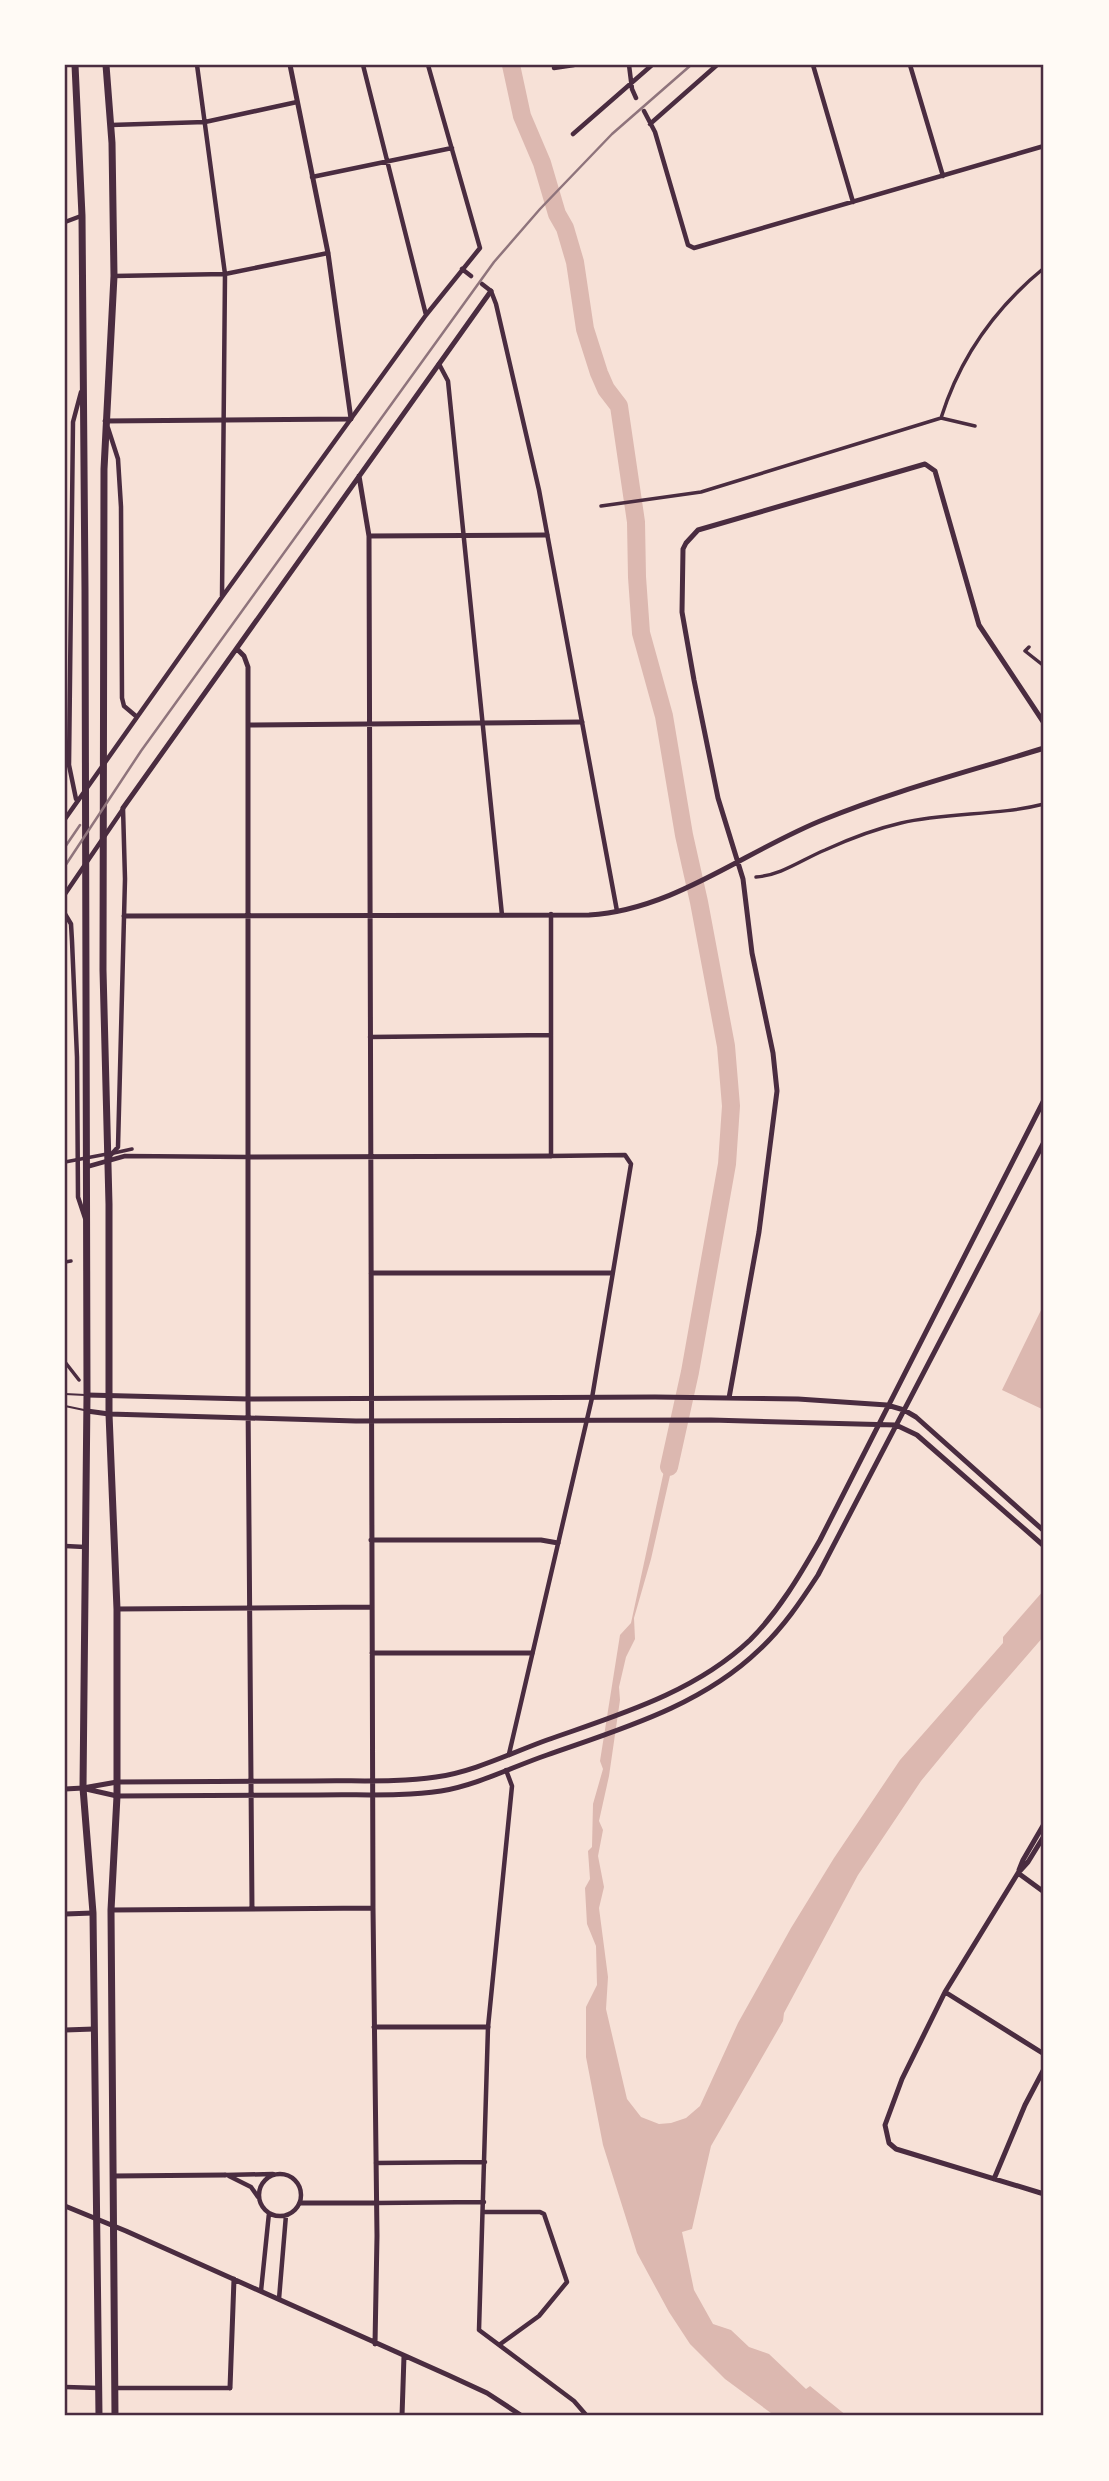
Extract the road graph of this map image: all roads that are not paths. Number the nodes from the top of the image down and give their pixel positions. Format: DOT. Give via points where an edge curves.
graph roads {
  1 [pos="75,65"];
  2 [pos="106,65"];
  3 [pos="197,65"];
  4 [pos="290,65"];
  5 [pos="363,65"];
  6 [pos="428,65"];
  7 [pos="574,65"];
  8 [pos="629,65"];
  9 [pos="652,65"];
  10 [pos="717,65"];
  11 [pos="813,65"];
  12 [pos="911,65"];
  13 [pos="554,68"];
  14 [pos="631,82"];
  15 [pos="636,98"];
  16 [pos="297,102"];
  17 [pos="644,111"];
  18 [pos="205,122"];
  19 [pos="650,124"];
  20 [pos="111,125"];
  21 [pos="573,134"];
  22 [pos="1044,146"];
  23 [pos="452,148"];
  24 [pos="387,161"];
  25 [pos="943,176"];
  26 [pos="312,177"];
  27 [pos="853,202"];
  28 [pos="82,216"];
  29 [pos="65,222"];
  30 [pos="328,253"];
  31 [pos="1044,268"];
  32 [pos="463,269"];
  33 [pos="225,274"];
  34 [pos="114,276"];
  35 [pos="471,276"];
  36 [pos="482,284"];
  37 [pos="491,291"];
  38 [pos="426,316"];
  39 [pos="439,364"];
  40 [pos="84,384"];
  41 [pos="942,418"];
  42 [pos="351,419"];
  43 [pos="106,421"];
  44 [pos="223,421"];
  45 [pos="65,422"];
  46 [pos="73,422"];
  47 [pos="975,426"];
  48 [pos="359,477"];
  49 [pos="601,506"];
  50 [pos="547,535"];
  51 [pos="369,536"];
  52 [pos="463,536"];
  53 [pos="68,592"];
  54 [pos="222,597"];
  55 [pos="1029,647"];
  56 [pos="237,649"];
  57 [pos="1044,666"];
  58 [pos="137,717"];
  59 [pos="582,722"];
  60 [pos="482,723"];
  61 [pos="1044,723"];
  62 [pos="248,724"];
  63 [pos="369,724"];
  64 [pos="1044,748"];
  65 [pos="67,765"];
  66 [pos="77,800"];
  67 [pos="1044,804"];
  68 [pos="123,808"];
  69 [pos="65,819"];
  70 [pos="738,861"];
  71 [pos="756,877"];
  72 [pos="65,894"];
  73 [pos="618,912"];
  74 [pos="65,914"];
  75 [pos="551,914"];
  76 [pos="370,915"];
  77 [pos="502,915"];
  78 [pos="124,916"];
  79 [pos="248,916"];
  80 [pos="551,1035"];
  81 [pos="370,1037"];
  82 [pos="1044,1100"];
  83 [pos="1044,1142"];
  84 [pos="132,1149"];
  85 [pos="370,1156"];
  86 [pos="551,1156"];
  87 [pos="248,1157"];
  88 [pos="106,1160"];
  89 [pos="65,1161"];
  90 [pos="86,1167"];
  91 [pos="86,1223"];
  92 [pos="71,1261"];
  93 [pos="65,1262"];
  94 [pos="371,1273"];
  95 [pos="612,1273"];
  96 [pos="65,1362"];
  97 [pos="79,1380"];
  98 [pos="65,1394"];
  99 [pos="87,1395"];
  100 [pos="110,1395"];
  101 [pos="592,1398"];
  102 [pos="729,1398"];
  103 [pos="248,1399"];
  104 [pos="371,1399"];
  105 [pos="887,1405"];
  106 [pos="65,1406"];
  107 [pos="904,1410"];
  108 [pos="87,1411"];
  109 [pos="109,1414"];
  110 [pos="249,1419"];
  111 [pos="587,1420"];
  112 [pos="371,1421"];
  113 [pos="878,1424"];
  114 [pos="896,1425"];
  115 [pos="1044,1531"];
  116 [pos="371,1541"];
  117 [pos="558,1543"];
  118 [pos="65,1546"];
  119 [pos="1044,1546"];
  120 [pos="85,1547"];
  121 [pos="372,1607"];
  122 [pos="250,1608"];
  123 [pos="117,1609"];
  124 [pos="372,1653"];
  125 [pos="532,1653"];
  126 [pos="509,1754"];
  127 [pos="506,1770"];
  128 [pos="372,1780"];
  129 [pos="251,1781"];
  130 [pos="117,1782"];
  131 [pos="65,1788"];
  132 [pos="83,1788"];
  133 [pos="372,1794"];
  134 [pos="251,1796"];
  135 [pos="117,1797"];
  136 [pos="1044,1824"];
  137 [pos="1044,1836"];
  138 [pos="1018,1873"];
  139 [pos="1044,1892"];
  140 [pos="373,1908"];
  141 [pos="252,1909"];
  142 [pos="111,1910"];
  143 [pos="93,1913"];
  144 [pos="65,1914"];
  145 [pos="946,1992"];
  146 [pos="374,2027"];
  147 [pos="488,2027"];
  148 [pos="94,2029"];
  149 [pos="65,2030"];
  150 [pos="1044,2054"];
  151 [pos="1044,2069"];
  152 [pos="485,2162"];
  153 [pos="376,2164"];
  154 [pos="275,2174"];
  155 [pos="225,2175"];
  156 [pos="113,2176"];
  157 [pos="994,2179"];
  158 [pos="1044,2194"];
  159 [pos="259,2198"];
  160 [pos="484,2202"];
  161 [pos="300,2203"];
  162 [pos="377,2203"];
  163 [pos="65,2206"];
  164 [pos="483,2212"];
  165 [pos="269,2213"];
  166 [pos="286,2215"];
  167 [pos="95,2218"];
  168 [pos="113,2225"];
  169 [pos="234,2279"];
  170 [pos="261,2291"];
  171 [pos="279,2299"];
  172 [pos="375,2344"];
  173 [pos="499,2345"];
  174 [pos="404,2357"];
  175 [pos="65,2387"];
  176 [pos="99,2388"];
  177 [pos="115,2388"];
  178 [pos="230,2388"];
  179 [pos="99,2416"];
  180 [pos="115,2416"];
  181 [pos="402,2416"];
  182 [pos="522,2416"];
  183 [pos="587,2416"];
  1 -- 28 [label="main road"];
  2 -- 20 [label="main road"];
  3 -- 18 [label="street"];
  4 -- 16 [label="street"];
  5 -- 24 [label="street"];
  6 -- 23 [label="street"];
  7 -- 13 [label="street"];
  8 -- 14 [label="street"];
  9 -- 14 [label="street"];
  10 -- 19 [label="street"];
  11 -- 27 [label="street"];
  12 -- 25 [label="street"];
  14 -- 15 [label="street"];
  14 -- 21 [label="street"];
  16 -- 18 [label="street"];
  16 -- 26 [label="street"];
  17 -- 19 [label="street"];
  18 -- 20 [label="street"];
  18 -- 33 [label="street"];
  19 -- 27 [label="street" via="688,245"];
  20 -- 34 [label="main road"];
  22 -- 25 [label="street"];
  23 -- 24 [label="street"];
  23 -- 32 [label="street" via="480,248"];
  24 -- 26 [label="street"];
  24 -- 38 [label="street"];
  25 -- 27 [label="street"];
  26 -- 30 [label="street"];
  28 -- 29 [label="street"];
  28 -- 40 [label="main road"];
  30 -- 33 [label="street"];
  30 -- 42 [label="street"];
  31 -- 41 [label="street" via="1000,309 981,335 951,387"];
  32 -- 35 [label="street"];
  32 -- 38 [label="street"];
  33 -- 34 [label="street"];
  33 -- 44 [label="street"];
  34 -- 43 [label="main road"];
  36 -- 37 [label="street"];
  37 -- 39 [label="street"];
  37 -- 50 [label="street"];
  38 -- 42 [label="street"];
  39 -- 48 [label="street"];
  39 -- 52 [label="street" via="448,381"];
  40 -- 46 [label="street"];
  40 -- 90 [label="main road"];
  41 -- 47 [label="street"];
  41 -- 49 [label="street" via="701,492"];
  42 -- 44 [label="street"];
  42 -- 54 [label="street"];
  43 -- 44 [label="street"];
  43 -- 58 [label="street" via="118,459 122,698"];
  43 -- 88 [label="main road"];
  44 -- 54 [label="street"];
  45 -- 46 [label="street"];
  46 -- 53 [label="street"];
  48 -- 51 [label="street"];
  48 -- 56 [label="street"];
  50 -- 52 [label="street"];
  50 -- 59 [label="street"];
  51 -- 52 [label="street"];
  51 -- 63 [label="street"];
  52 -- 60 [label="street"];
  53 -- 65 [label="street"];
  54 -- 58 [label="street"];
  55 -- 57 [label="street" via="1025,651"];
  56 -- 62 [label="street" via="248,667"];
  56 -- 68 [label="street"];
  58 -- 66 [label="street"];
  59 -- 60 [label="street"];
  59 -- 73 [label="street"];
  60 -- 63 [label="street"];
  60 -- 77 [label="street"];
  61 -- 70 [label="street" via="979,625 930,466 698,530 683,549 682,612 718,798"];
  62 -- 63 [label="street"];
  62 -- 79 [label="street"];
  63 -- 76 [label="street"];
  64 -- 70 [label="street" via="844,811"];
  65 -- 66 [label="street"];
  66 -- 69 [label="street"];
  67 -- 71 [label="street" via="931,818 879,830 824,850 774,876"];
  68 -- 72 [label="street"];
  68 -- 78 [label="street"];
  70 -- 73 [label="street" via="666,898"];
  70 -- 102 [label="street" via="777,1091"];
  73 -- 75 [label="street"];
  74 -- 91 [label="street" via="72,941 78,1197"];
  75 -- 77 [label="street"];
  75 -- 80 [label="street"];
  76 -- 77 [label="street"];
  76 -- 79 [label="street"];
  76 -- 81 [label="street"];
  78 -- 79 [label="street"];
  78 -- 88 [label="street" via="118,1147"];
  79 -- 87 [label="street"];
  80 -- 81 [label="street"];
  80 -- 86 [label="street"];
  81 -- 85 [label="street"];
  82 -- 105 [label="street"];
  83 -- 107 [label="street"];
  84 -- 89 [label="street"];
  85 -- 86 [label="street"];
  85 -- 87 [label="street"];
  85 -- 94 [label="street"];
  86 -- 95 [label="street" via="629,1158"];
  87 -- 88 [label="street" via="125,1156"];
  87 -- 103 [label="street"];
  88 -- 90 [label="street"];
  88 -- 100 [label="main road"];
  90 -- 91 [label="main road"];
  91 -- 99 [label="main road"];
  92 -- 93 [label="street"];
  94 -- 95 [label="street"];
  94 -- 104 [label="street"];
  95 -- 101 [label="street"];
  96 -- 97 [label="street"];
  98 -- 99 [label="lane"];
  99 -- 100 [label="street"];
  99 -- 108 [label="main road"];
  100 -- 103 [label="street"];
  100 -- 109 [label="main road"];
  101 -- 102 [label="street"];
  101 -- 104 [label="street"];
  101 -- 111 [label="street"];
  102 -- 105 [label="street"];
  103 -- 104 [label="street"];
  103 -- 110 [label="street"];
  104 -- 112 [label="street"];
  105 -- 107 [label="street"];
  105 -- 113 [label="street"];
  106 -- 108 [label="lane"];
  107 -- 114 [label="street"];
  107 -- 115 [label="street"];
  108 -- 109 [label="street"];
  108 -- 120 [label="main road"];
  109 -- 110 [label="street"];
  109 -- 123 [label="main road"];
  110 -- 112 [label="street"];
  110 -- 122 [label="street"];
  111 -- 112 [label="street"];
  111 -- 113 [label="street"];
  111 -- 117 [label="street"];
  112 -- 116 [label="street"];
  113 -- 114 [label="street"];
  113 -- 126 [label="street" via="796,1581 751,1639 682,1688"];
  114 -- 119 [label="street" via="917,1435"];
  114 -- 127 [label="street" via="818,1575 785,1622 734,1672 690,1700"];
  116 -- 117 [label="street"];
  116 -- 121 [label="street"];
  117 -- 125 [label="street"];
  118 -- 120 [label="street"];
  120 -- 132 [label="main road"];
  121 -- 122 [label="street"];
  121 -- 124 [label="street"];
  122 -- 123 [label="street"];
  122 -- 129 [label="street"];
  123 -- 130 [label="main road"];
  124 -- 125 [label="street"];
  124 -- 128 [label="street"];
  125 -- 126 [label="street"];
  126 -- 128 [label="street" via="438,1777"];
  127 -- 133 [label="street" via="442,1790"];
  127 -- 147 [label="street" via="512,1786"];
  128 -- 129 [label="street"];
  128 -- 133 [label="street"];
  129 -- 130 [label="street"];
  129 -- 134 [label="street"];
  130 -- 132 [label="street"];
  130 -- 135 [label="main road"];
  131 -- 132 [label="street"];
  132 -- 135 [label="street"];
  132 -- 143 [label="main road"];
  133 -- 134 [label="street"];
  133 -- 140 [label="street"];
  134 -- 135 [label="street"];
  134 -- 141 [label="street"];
  135 -- 142 [label="main road"];
  136 -- 138 [label="street"];
  137 -- 138 [label="street"];
  138 -- 139 [label="street"];
  138 -- 145 [label="street"];
  140 -- 141 [label="street"];
  140 -- 146 [label="street"];
  141 -- 142 [label="street"];
  142 -- 156 [label="main road"];
  143 -- 144 [label="street"];
  143 -- 148 [label="main road"];
  145 -- 150 [label="street"];
  145 -- 157 [label="street" via="902,2079 885,2125 886,2136 896,2149"];
  146 -- 147 [label="street"];
  146 -- 153 [label="street"];
  147 -- 152 [label="street"];
  148 -- 149 [label="street"];
  148 -- 167 [label="main road"];
  151 -- 157 [label="street"];
  152 -- 153 [label="street"];
  152 -- 160 [label="street"];
  153 -- 162 [label="street"];
  154 -- 155 [label="street"];
  154 -- 159 [label="street" via="261,2185"];
  154 -- 161 [label="street" via="288,2175 298,2183"];
  155 -- 156 [label="street"];
  155 -- 159 [label="street" via="246,2184"];
  156 -- 168 [label="main road"];
  157 -- 158 [label="street"];
  159 -- 165 [label="street"];
  160 -- 162 [label="street"];
  160 -- 164 [label="street"];
  161 -- 162 [label="street"];
  161 -- 166 [label="street"];
  162 -- 172 [label="street"];
  163 -- 167 [label="street"];
  164 -- 173 [label="street" via="479,2330"];
  164 -- 173 [label="street" via="544,2214 567,2282 538,2316"];
  165 -- 166 [label="street"];
  165 -- 170 [label="street"];
  166 -- 171 [label="street"];
  167 -- 168 [label="street"];
  167 -- 176 [label="main road"];
  168 -- 169 [label="street"];
  168 -- 177 [label="main road"];
  169 -- 170 [label="street"];
  169 -- 178 [label="street"];
  170 -- 171 [label="street"];
  171 -- 172 [label="street"];
  172 -- 174 [label="street"];
  173 -- 183 [label="street" via="574,2401"];
  174 -- 181 [label="street"];
  174 -- 182 [label="street" via="487,2393"];
  175 -- 176 [label="street"];
  176 -- 179 [label="main road"];
  177 -- 178 [label="street"];
  177 -- 180 [label="main road"];
}
